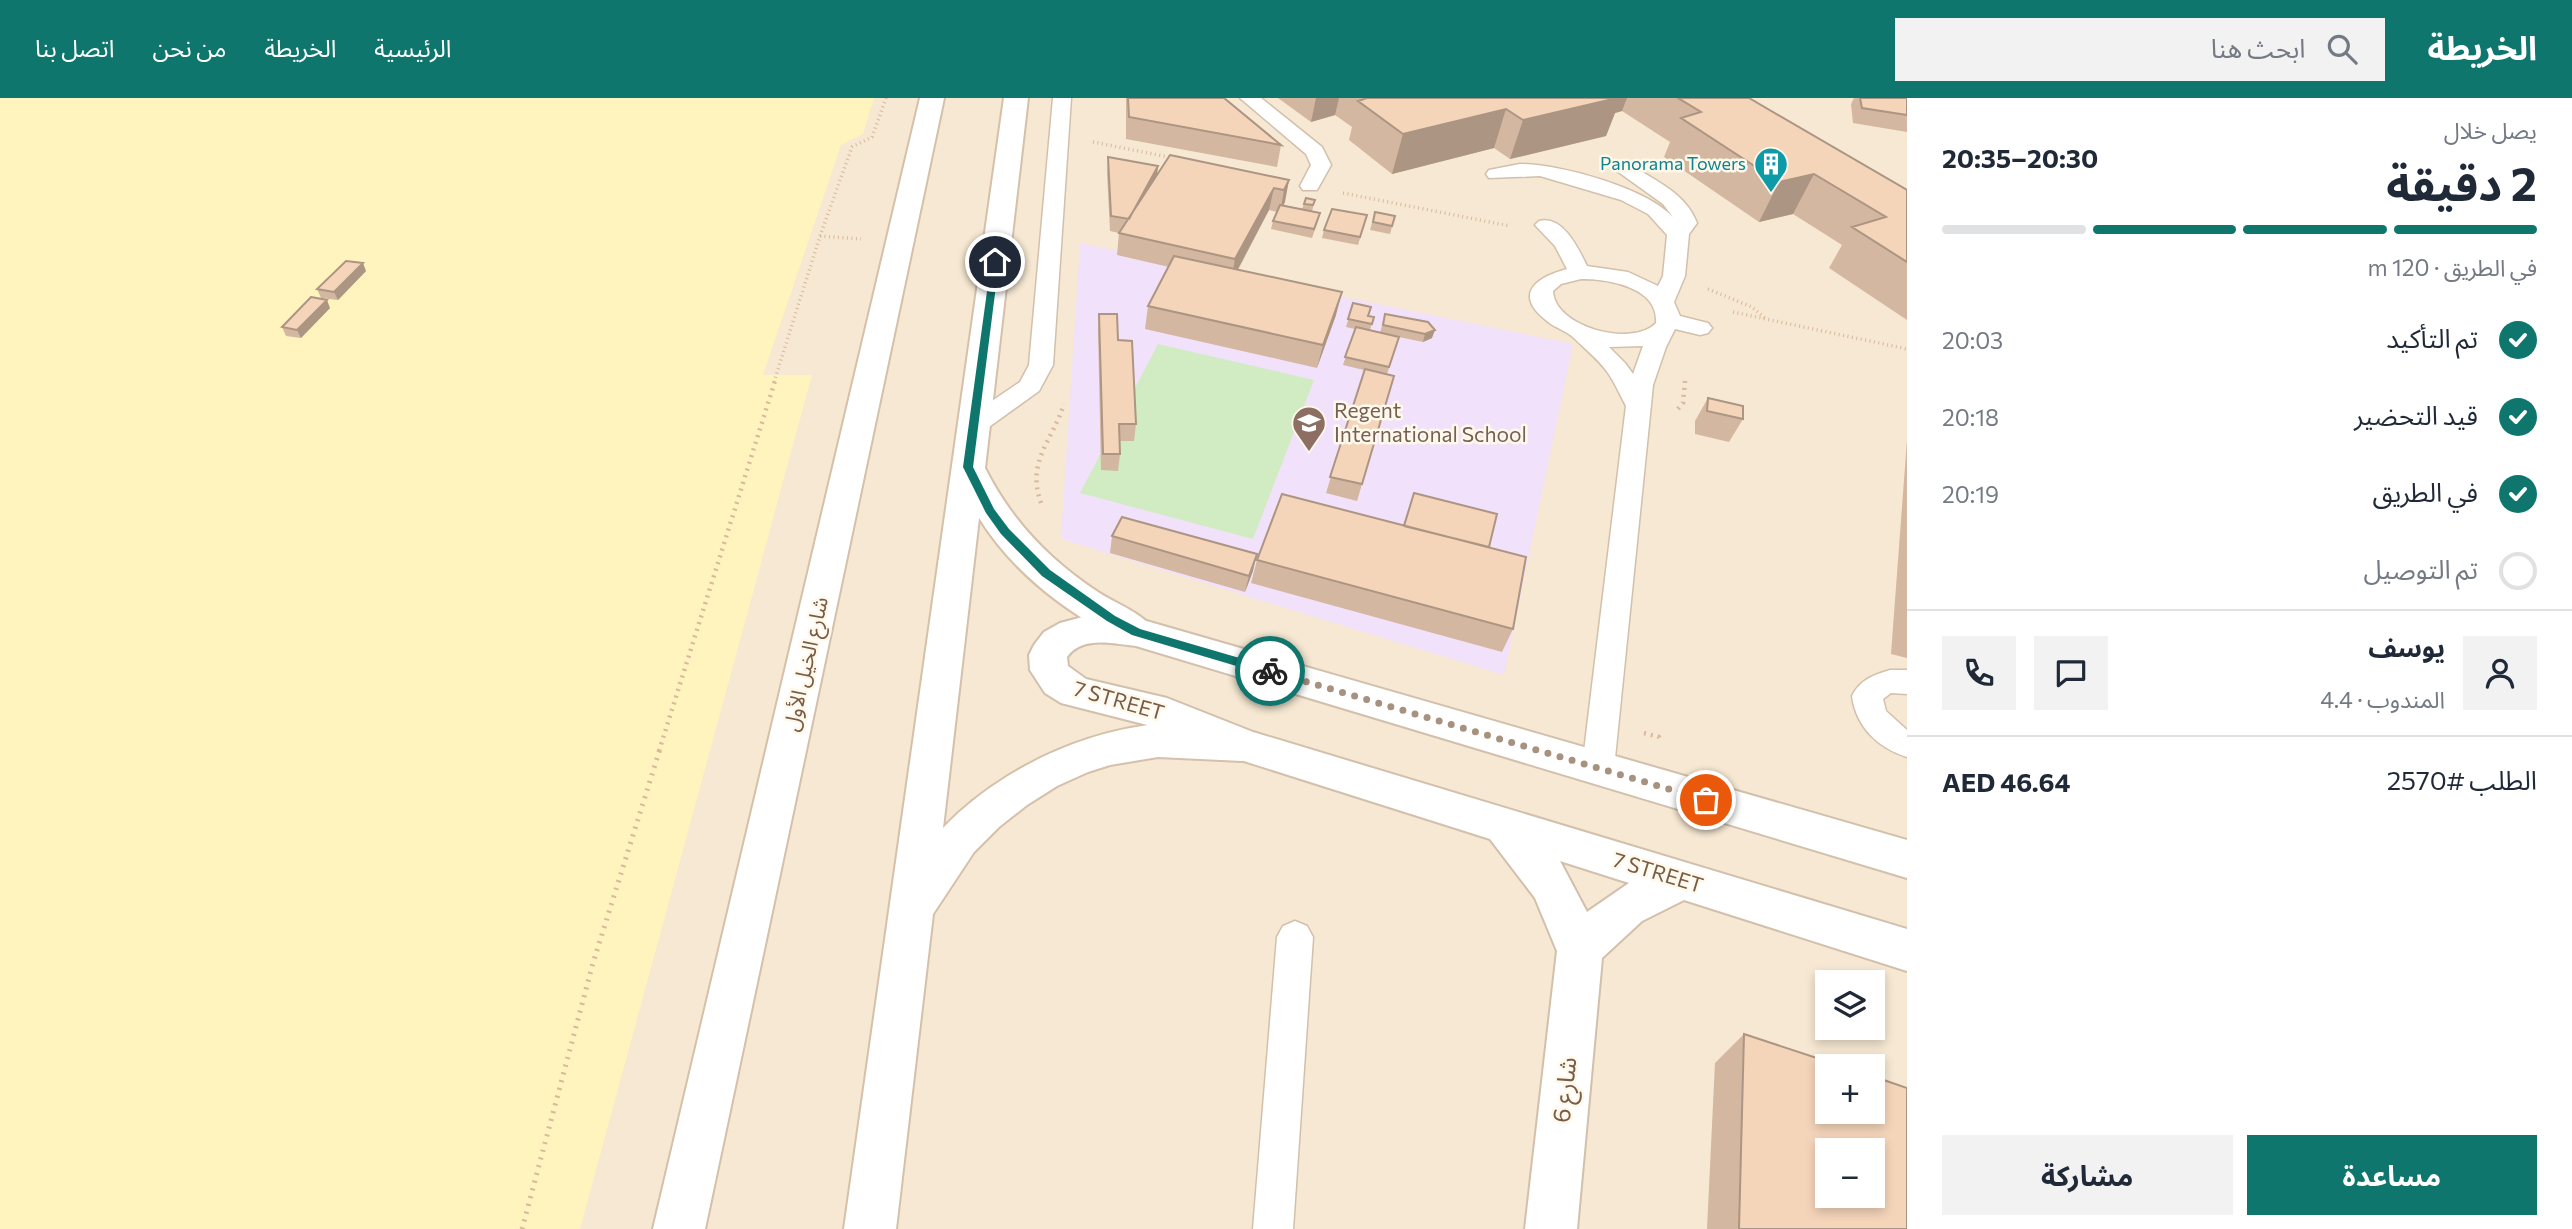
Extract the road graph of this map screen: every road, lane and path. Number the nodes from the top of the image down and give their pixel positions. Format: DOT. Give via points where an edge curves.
graph roads {
  1 [pos="886,98"];
  2 [pos="932,98"];
  3 [pos="1016,98"];
  4 [pos="1062,98"];
  5 [pos="1249,98"];
  6 [pos="1627,172"];
  7 [pos="1496,174"];
  8 [pos="1310,186"];
  9 [pos="1546,225"];
  10 [pos="1678,234"];
  11 [pos="1580,272"];
  12 [pos="1677,322"];
  13 [pos="1583,335"];
  14 [pos="1907,349"];
  15 [pos="1043,354"];
  16 [pos="1638,405"];
  17 [pos="974,426"];
  18 [pos="968,467"];
  19 [pos="1043,506"];
  20 [pos="1136,632"];
  21 [pos="1907,682"];
  22 [pos="1242,745"];
  23 [pos="1907,745"];
  24 [pos="1598,768"];
  25 [pos="1505,827"];
  26 [pos="1907,859"];
  27 [pos="1684,881"];
  28 [pos="910,917"];
  29 [pos="1295,937"];
  30 [pos="1907,950"];
  31 [pos="1580,951"];
  32 [pos="522,1229"];
  33 [pos="679,1229"];
  34 [pos="870,1229"];
  35 [pos="1273,1229"];
  36 [pos="1551,1229"];
  1 -- 32 [label="path" via="872,137 852,147 820,236 593,963"];
  2 -- 33 [label="main road, شارع الخيل الأول"];
  3 -- 17 [label="main road"];
  4 -- 15 [label="lane"];
  5 -- 8 [label="lane" via="1315,151 1321,165"];
  6 -- 10 [label="lane" via="1679,209 1686,223"];
  7 -- 10 [label="lane" via="1541,170 1628,196 1655,210"];
  9 -- 11 [label="lane" via="1564,243"];
  10 -- 12 [label="lane" via="1674,276"];
  11 -- 12 [label="lane" via="1634,281"];
  11 -- 13 [label="lane" via="1549,281 1542,302 1549,314"];
  12 -- 13 [label="lane" via="1651,339 1630,342"];
  12 -- 14 [label="path" via="1703,307"];
  12 -- 16 [label="lane" via="1646,365"];
  12 -- 16 [label="path" via="1681,408 1668,411"];
  13 -- 16 [label="lane" via="1617,368"];
  15 -- 17 [label="lane" via="1030,386"];
  15 -- 19 [label="path" via="1061,358 1068,367 1062,412 1037,458 1036,494"];
  16 -- 24 [label="lane"];
  17 -- 18 [label="main road"];
  18 -- 20 [label="main road" via="989,510 1024,553 1065,589"];
  18 -- 28 [label="main road"];
  20 -- 22 [label="main road, 7 STREET" via="1094,628 1073,633 1048,654 1049,670 1075,692 1167,714"];
  20 -- 24 [label="main road, 7 STREET"];
  21 -- 23 [label="lane" via="1885,681 1867,696 1874,720"];
  22 -- 25 [label="main road, 7 STREET"];
  22 -- 28 [label="main road" via="1147,742 1061,764 1022,784 956,841 930,877"];
  24 -- 26 [label="main road, 7 STREET"];
  25 -- 27 [label="main road, 7 STREET"];
  25 -- 31 [label="main road, شارع 6" via="1531,853 1552,884"];
  27 -- 30 [label="main road, 7 STREET"];
  27 -- 31 [label="main road" via="1625,906 1600,926"];
  28 -- 34 [label="main road"];
  29 -- 35 [label="lane"];
  31 -- 36 [label="main road, شارع 6"];
}
